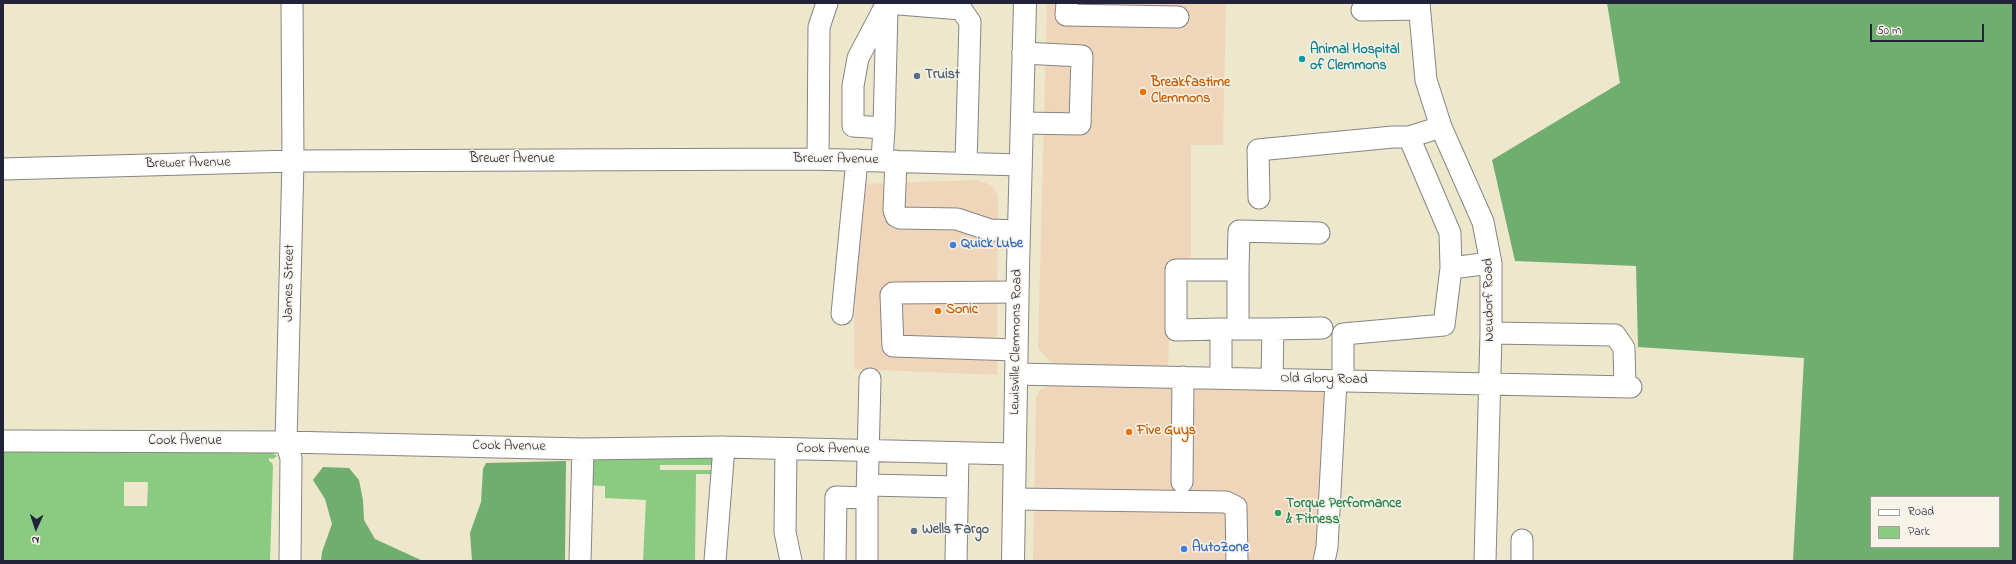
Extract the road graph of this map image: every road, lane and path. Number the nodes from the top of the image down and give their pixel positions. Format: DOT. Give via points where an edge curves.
graph roads {
  1 [pos="292,3"];
  2 [pos="827,3"];
  3 [pos="887,3"];
  4 [pos="1025,3"];
  5 [pos="1067,3"];
  6 [pos="1384,6"];
  7 [pos="1419,6"];
  8 [pos="1362,10"];
  9 [pos="1178,17"];
  10 [pos="1023,53"];
  11 [pos="1022,123"];
  12 [pos="1441,127"];
  13 [pos="884,128"];
  14 [pos="1409,137"];
  15 [pos="818,159"];
  16 [pos="857,160"];
  17 [pos="293,161"];
  18 [pos="889,161"];
  19 [pos="966,163"];
  20 [pos="1021,165"];
  21 [pos="3,169"];
  22 [pos="1259,198"];
  23 [pos="1019,232"];
  24 [pos="1319,233"];
  25 [pos="1491,263"];
  26 [pos="1451,268"];
  27 [pos="1238,270"];
  28 [pos="1018,292"];
  29 [pos="842,314"];
  30 [pos="1322,328"];
  31 [pos="1230,329"];
  32 [pos="1273,329"];
  33 [pos="1491,333"];
  34 [pos="1016,350"];
  35 [pos="1016,374"];
  36 [pos="1183,377"];
  37 [pos="1221,378"];
  38 [pos="870,379"];
  39 [pos="1272,379"];
  40 [pos="1339,381"];
  41 [pos="1489,384"];
  42 [pos="3,441"];
  43 [pos="286,442"];
  44 [pos="724,447"];
  45 [pos="583,449"];
  46 [pos="786,449"];
  47 [pos="868,451"];
  48 [pos="958,454"];
  49 [pos="1014,454"];
  50 [pos="1182,482"];
  51 [pos="957,487"];
  52 [pos="868,491"];
  53 [pos="1014,500"];
  54 [pos="1522,540"];
  55 [pos="290,561"];
  56 [pos="580,561"];
  57 [pos="715,561"];
  58 [pos="791,561"];
  59 [pos="835,561"];
  60 [pos="867,561"];
  61 [pos="956,561"];
  62 [pos="1013,561"];
  63 [pos="1237,561"];
  64 [pos="1324,561"];
  65 [pos="1485,561"];
  66 [pos="1522,561"];
  1 -- 17 [label="street, James Street"];
  2 -- 15 [label="street" via="819,27"];
  3 -- 13 [label="street"];
  3 -- 13 [label="street" via="858,58 853,86 853,126"];
  3 -- 19 [label="street" via="961,9 970,22"];
  4 -- 10 [label="main road, Lewisville Clemmons Road"];
  5 -- 9 [label="street" via="1066,14"];
  6 -- 7 [label="street"];
  6 -- 8 [label="street"];
  7 -- 12 [label="street, Neudorf Road" via="1426,80"];
  10 -- 11 [label="main road, Lewisville Clemmons Road"];
  10 -- 11 [label="street" via="1082,56 1080,124"];
  11 -- 20 [label="main road, Lewisville Clemmons Road"];
  12 -- 14 [label="street"];
  12 -- 25 [label="street, Neudorf Road" via="1483,222"];
  13 -- 18 [label="street"];
  14 -- 22 [label="street" via="1258,150"];
  14 -- 26 [label="street" via="1450,233"];
  15 -- 16 [label="street, Brewer Avenue"];
  15 -- 17 [label="street, Brewer Avenue"];
  16 -- 18 [label="street, Brewer Avenue"];
  16 -- 29 [label="street"];
  17 -- 21 [label="street, Brewer Avenue"];
  17 -- 43 [label="street, James Street"];
  18 -- 19 [label="street, Brewer Avenue"];
  18 -- 23 [label="street" via="896,216 957,219 990,230"];
  19 -- 20 [label="street, Brewer Avenue"];
  20 -- 23 [label="main road, Lewisville Clemmons Road"];
  23 -- 28 [label="main road, Lewisville Clemmons Road"];
  24 -- 27 [label="street" via="1238,231"];
  25 -- 26 [label="street"];
  25 -- 33 [label="street, Neudorf Road"];
  26 -- 40 [label="street" via="1444,325 1343,334"];
  27 -- 31 [label="street"];
  27 -- 31 [label="street" via="1176,270 1176,330"];
  28 -- 34 [label="main road, Lewisville Clemmons Road"];
  28 -- 34 [label="street" via="893,293 891,296 893,346"];
  30 -- 32 [label="street"];
  31 -- 32 [label="street"];
  31 -- 37 [label="street"];
  32 -- 39 [label="street"];
  33 -- 41 [label="street, Neudorf Road"];
  33 -- 41 [label="street, Old Glory Road" via="1615,335 1624,348 1628,387"];
  34 -- 35 [label="main road, Lewisville Clemmons Road"];
  35 -- 36 [label="street, Old Glory Road"];
  35 -- 49 [label="main road, Lewisville Clemmons Road"];
  36 -- 37 [label="street, Old Glory Road"];
  36 -- 50 [label="street"];
  37 -- 39 [label="street, Old Glory Road"];
  38 -- 47 [label="street"];
  39 -- 40 [label="street, Old Glory Road"];
  40 -- 41 [label="street, Old Glory Road"];
  40 -- 64 [label="street"];
  41 -- 65 [label="street, Neudorf Road"];
  42 -- 43 [label="street, Cook Avenue"];
  43 -- 45 [label="street, Cook Avenue"];
  43 -- 55 [label="street, James Street" via="291,458"];
  44 -- 45 [label="street, Cook Avenue"];
  44 -- 46 [label="street, Cook Avenue"];
  44 -- 57 [label="street"];
  45 -- 56 [label="street"];
  46 -- 47 [label="street, Cook Avenue"];
  46 -- 58 [label="street" via="785,532"];
  47 -- 48 [label="street, Cook Avenue"];
  47 -- 52 [label="street"];
  48 -- 49 [label="street, Cook Avenue"];
  48 -- 51 [label="street"];
  49 -- 53 [label="main road, Lewisville Clemmons Road"];
  51 -- 52 [label="street"];
  51 -- 61 [label="street"];
  52 -- 59 [label="street" via="836,497"];
  52 -- 60 [label="street"];
  53 -- 62 [label="main road, Lewisville Clemmons Road"];
  53 -- 63 [label="street" via="1226,502 1236,507"];
  54 -- 66 [label="street"];
}
